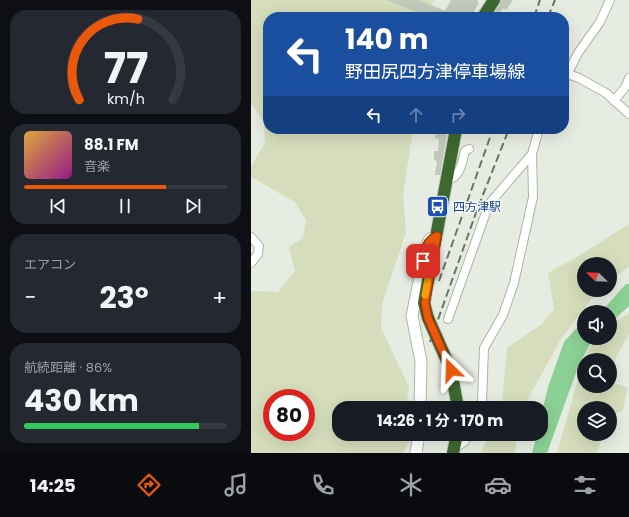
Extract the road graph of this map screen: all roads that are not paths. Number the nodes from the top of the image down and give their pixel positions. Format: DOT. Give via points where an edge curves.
graph roads {
  1 [pos="494,0"];
  2 [pos="610,0"];
  3 [pos="486,12"];
  4 [pos="569,72"];
  5 [pos="569,78"];
  6 [pos="629,78"];
  7 [pos="614,101"];
  8 [pos="629,114"];
  9 [pos="455,134"];
  10 [pos="538,134"];
  11 [pos="469,149"];
  12 [pos="532,154"];
  13 [pos="448,180"];
  14 [pos="437,236"];
  15 [pos="251,237"];
  16 [pos="251,263"];
  17 [pos="448,319"];
  18 [pos="420,401"];
  19 [pos="457,401"];
  20 [pos="482,401"];
  21 [pos="418,441"];
  22 [pos="456,441"];
  23 [pos="465,441"];
  24 [pos="454,451"];
  25 [pos="416,453"];
  1 -- 3 [label="highway"];
  2 -- 4 [label="street" via="600,22 578,53"];
  5 -- 7 [label="street" via="579,78 606,93"];
  6 -- 7 [label="street"];
  7 -- 8 [label="street"];
  9 -- 13 [label="highway"];
  10 -- 12 [label="street"];
  11 -- 13 [label="street" via="465,151 459,171"];
  12 -- 17 [label="street" via="489,204"];
  12 -- 20 [label="street" via="533,197 514,282 503,315 484,348"];
  13 -- 14 [label="highway"];
  14 -- 18 [label="main road" via="430,239 426,247 412,316 421,361"];
  14 -- 19 [label="highway, bridge" via="425,303 428,318 451,370"];
  15 -- 16 [label="street" via="259,246 258,254"];
  21 -- 25 [label="main road"];
  22 -- 24 [label="highway"];
  23 -- 24 [label="street"];
}
